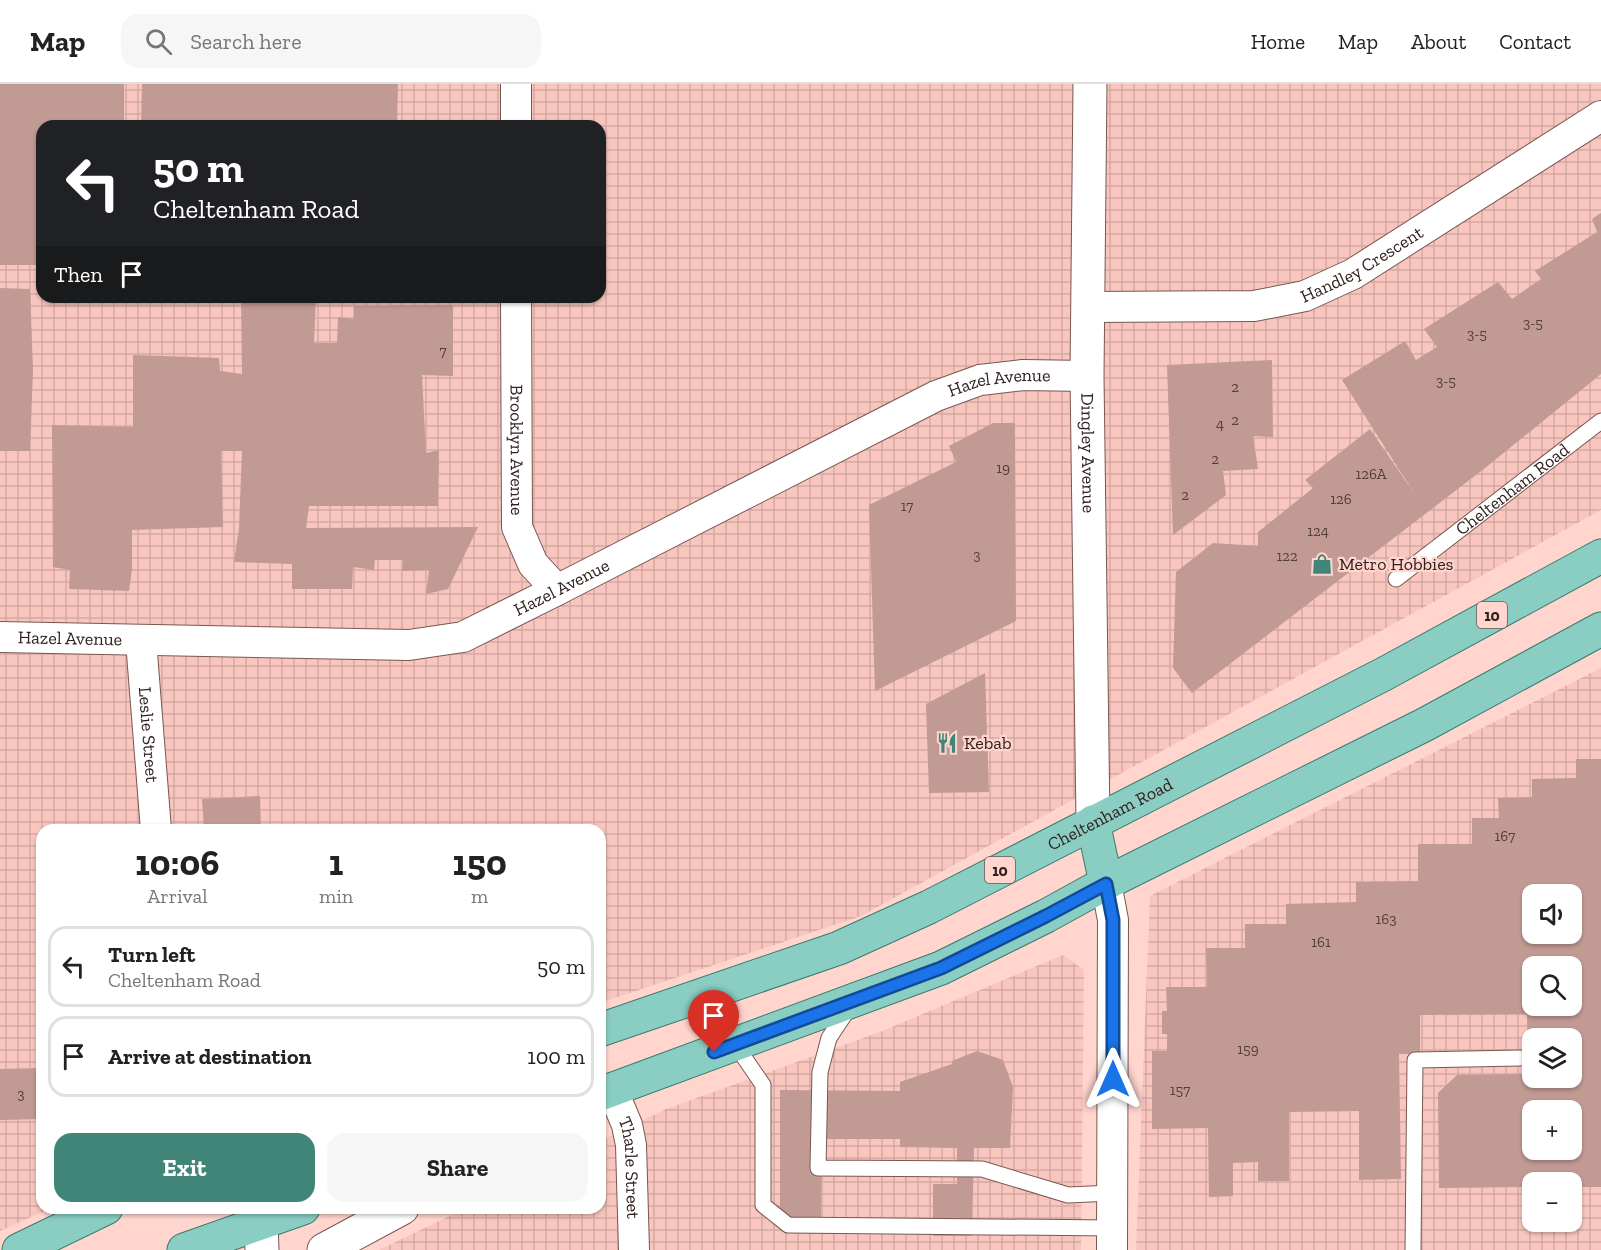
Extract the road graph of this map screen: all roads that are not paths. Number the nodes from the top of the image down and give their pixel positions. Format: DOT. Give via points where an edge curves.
graph roads {
  1 [pos="516,84"];
  2 [pos="1090,84"];
  3 [pos="1601,116"];
  4 [pos="516,120"];
  5 [pos="516,303"];
  6 [pos="1089,307"];
  7 [pos="1087,376"];
  8 [pos="1601,421"];
  9 [pos="1601,556"];
  10 [pos="1396,579"];
  11 [pos="557,590"];
  12 [pos="1601,629"];
  13 [pos="0,637"];
  14 [pos="141,641"];
  15 [pos="1093,822"];
  16 [pos="156,824"];
  17 [pos="1106,884"];
  18 [pos="854,1000"];
  19 [pos="606,1028"];
  20 [pos="735,1044"];
  21 [pos="1520,1058"];
  22 [pos="606,1092"];
  23 [pos="606,1096"];
  24 [pos="1112,1193"];
  25 [pos="94,1214"];
  26 [pos="289,1214"];
  27 [pos="391,1214"];
  28 [pos="260,1227"];
  29 [pos="230,1231"];
  30 [pos="1112,1239"];
  31 [pos="19,1250"];
  32 [pos="184,1250"];
  33 [pos="324,1250"];
  34 [pos="634,1250"];
  35 [pos="1413,1250"];
  1 -- 4 [label="street"];
  2 -- 6 [label="street, Dingley Avenue"];
  3 -- 6 [label="street, Handley Crescent" via="1353,274 1305,296 1254,306"];
  5 -- 11 [label="street, Brooklyn Avenue" via="517,527 533,564"];
  6 -- 7 [label="street, Dingley Avenue"];
  7 -- 11 [label="street, Hazel Avenue" via="1023,375 980,380 936,396"];
  7 -- 15 [label="street, Dingley Avenue"];
  8 -- 10 [label="lane, Cheltenham Road"];
  9 -- 15 [label="main road, Cheltenham Road / 10" via="1384,674"];
  11 -- 14 [label="street, Hazel Avenue" via="463,637 409,645"];
  12 -- 17 [label="main road" via="1413,730"];
  13 -- 14 [label="street, Hazel Avenue"];
  14 -- 16 [label="street, Leslie Street"];
  15 -- 17 [label="main road"];
  15 -- 19 [label="main road, Cheltenham Road / 10" via="929,907 839,948"];
  17 -- 18 [label="main road" via="941,968"];
  17 -- 24 [label="street" via="1113,920"];
  18 -- 20 [label="main road"];
  18 -- 24 [label="lane" via="829,1038 820,1072 818,1168 982,1169 1068,1195"];
  20 -- 22 [label="main road"];
  20 -- 30 [label="lane" via="763,1085 764,1205 788,1225"];
  21 -- 35 [label="lane" via="1415,1060"];
  23 -- 34 [label="street, Tharle Street" via="627,1125 632,1145"];
  24 -- 30 [label="street"];
  25 -- 31 [label="main road"];
  26 -- 28 [label="main road"];
  27 -- 33 [label="street"];
  28 -- 29 [label="main road"];
  29 -- 32 [label="main road"];
}
